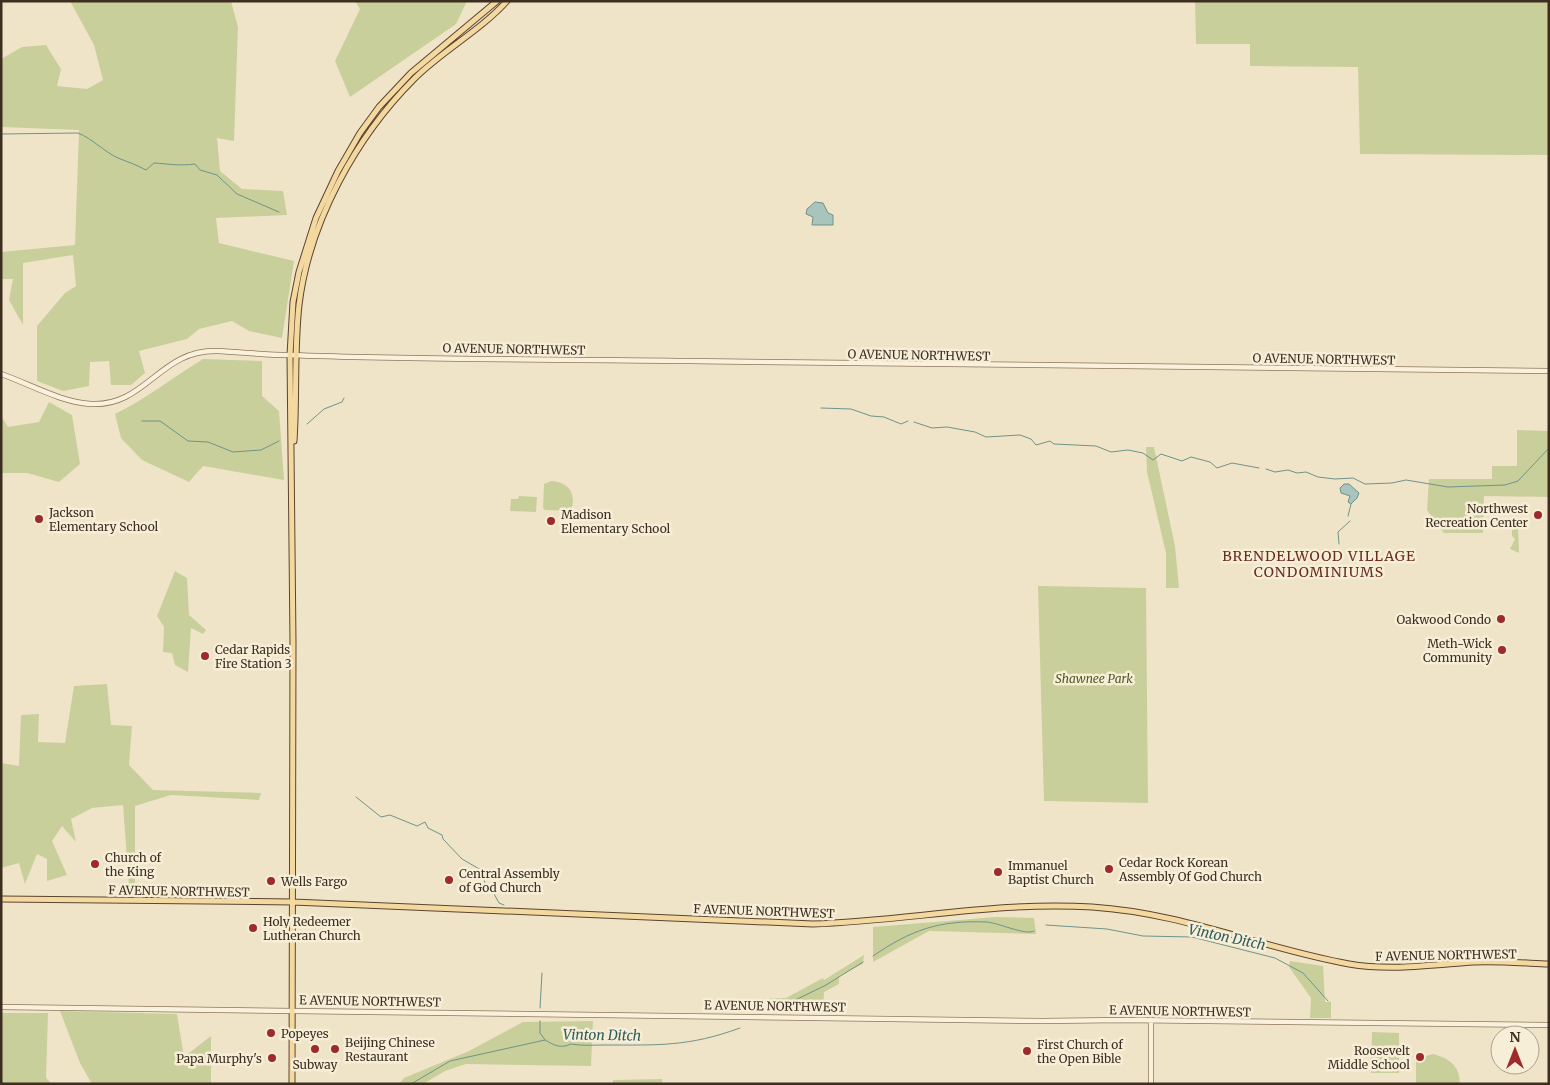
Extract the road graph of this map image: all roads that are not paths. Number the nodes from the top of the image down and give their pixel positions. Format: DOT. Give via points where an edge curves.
graph roads {
  1 [pos="497,1"];
  2 [pos="507,1"];
  3 [pos="290,355"];
  4 [pos="296,355"];
  5 [pos="1549,371"];
  6 [pos="1,374"];
  7 [pos="292,466"];
  8 [pos="1,898"];
  9 [pos="293,902"];
  10 [pos="1549,964"];
  11 [pos="1,1007"];
  12 [pos="292,1010"];
  13 [pos="1151,1020"];
  14 [pos="1549,1025"];
  15 [pos="292,1084"];
  16 [pos="1151,1084"];
  1 -- 3 [label="main road" via="411,73 379,107 347,154 307,243 293,302"];
  2 -- 4 [label="main road" via="416,77 375,122 356,150 313,244 300,303"];
  3 -- 4 [label="street, O AVENUE NORTHWEST"];
  3 -- 6 [label="street, O AVENUE NORTHWEST" via="212,351 192,354 169,364 136,392 102,404 79,402"];
  3 -- 7 [label="main road"];
  4 -- 5 [label="street, O AVENUE NORTHWEST"];
  4 -- 7 [label="main road" via="297,400"];
  7 -- 9 [label="main road"];
  8 -- 9 [label="main road, F AVENUE NORTHWEST"];
  9 -- 10 [label="main road, F AVENUE NORTHWEST" via="813,924 1009,906 1091,907 1179,919 1329,960 1365,966 1476,962"];
  9 -- 12 [label="main road"];
  11 -- 12 [label="street, E AVENUE NORTHWEST"];
  12 -- 13 [label="street, E AVENUE NORTHWEST" via="1042,1022"];
  12 -- 15 [label="main road"];
  13 -- 14 [label="street, E AVENUE NORTHWEST"];
  13 -- 16 [label="street"];
}
